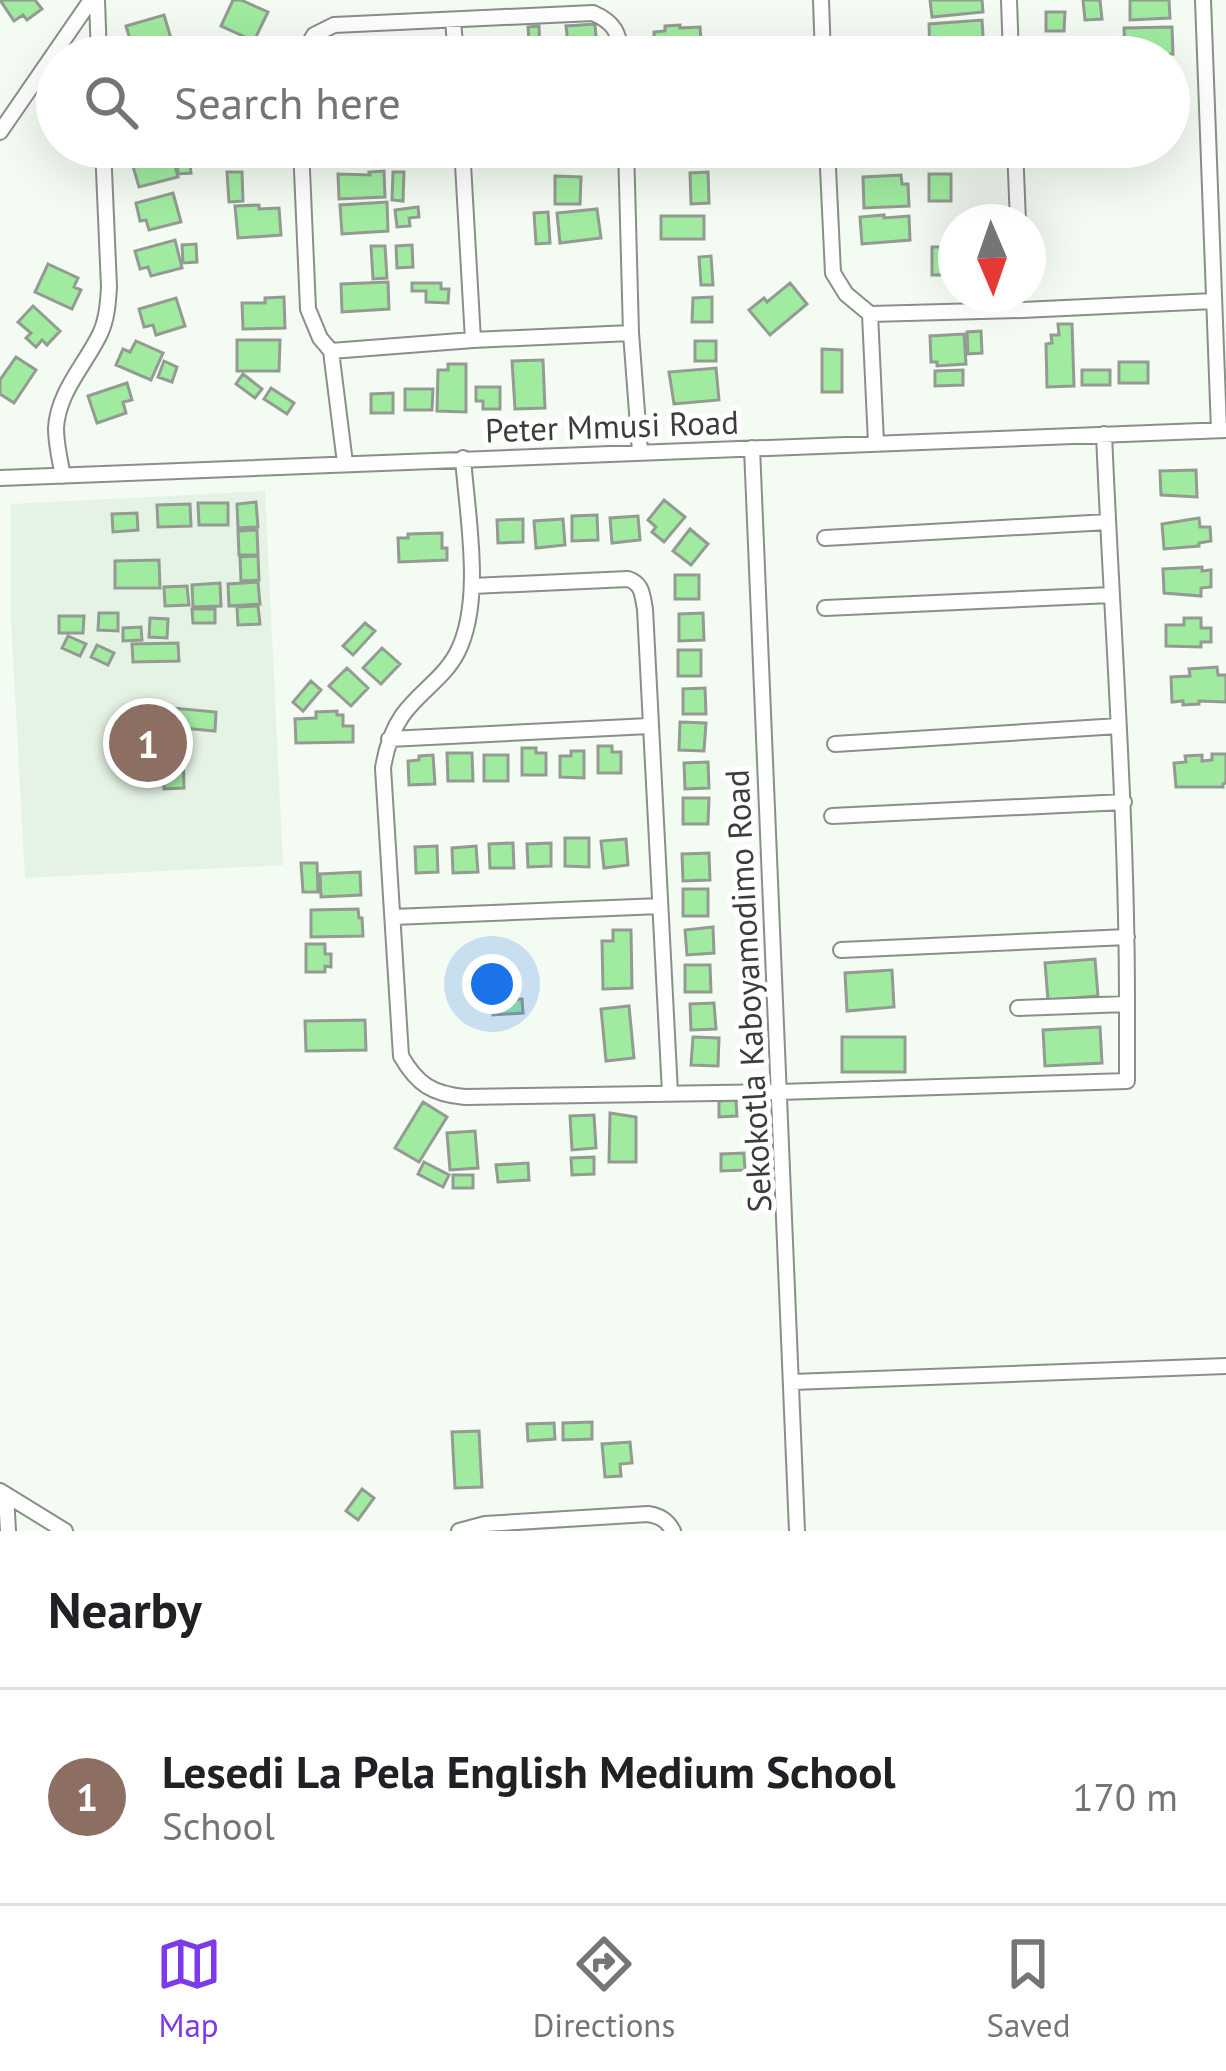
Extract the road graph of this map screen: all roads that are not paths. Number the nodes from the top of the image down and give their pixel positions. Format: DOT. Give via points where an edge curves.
graph roads {
  1 [pos="94,0"];
  2 [pos="821,0"];
  3 [pos="1009,0"];
  4 [pos="1203,0"];
  5 [pos="453,20"];
  6 [pos="68,36"];
  7 [pos="97,36"];
  8 [pos="313,36"];
  9 [pos="454,36"];
  10 [pos="617,36"];
  11 [pos="823,36"];
  12 [pos="1010,36"];
  13 [pos="36,81"];
  14 [pos="0,132"];
  15 [pos="104,168"];
  16 [pos="302,168"];
  17 [pos="463,168"];
  18 [pos="627,168"];
  19 [pos="828,168"];
  20 [pos="1016,168"];
  21 [pos="1017,204"];
  22 [pos="1214,301"];
  23 [pos="1046,302"];
  24 [pos="938,309"];
  25 [pos="870,314"];
  26 [pos="632,333"];
  27 [pos="473,340"];
  28 [pos="331,351"];
  29 [pos="1222,430"];
  30 [pos="1104,434"];
  31 [pos="876,443"];
  32 [pos="752,448"];
  33 [pos="640,452"];
  34 [pos="463,458"];
  35 [pos="345,463"];
  36 [pos="63,476"];
  37 [pos="0,478"];
  38 [pos="1108,522"];
  39 [pos="825,538"];
  40 [pos="472,586"];
  41 [pos="1111,595"];
  42 [pos="825,608"];
  43 [pos="649,726"];
  44 [pos="1119,726"];
  45 [pos="389,739"];
  46 [pos="836,744"];
  47 [pos="1124,802"];
  48 [pos="832,816"];
  49 [pos="660,906"];
  50 [pos="394,917"];
  51 [pos="1127,937"];
  52 [pos="841,950"];
  53 [pos="1127,1004"];
  54 [pos="1018,1008"];
  55 [pos="779,1092"];
  56 [pos="670,1093"];
  57 [pos="1226,1366"];
  58 [pos="792,1382"];
  59 [pos="3,1493"];
  60 [pos="8,1531"];
  61 [pos="65,1531"];
  62 [pos="459,1531"];
  63 [pos="673,1531"];
  64 [pos="797,1531"];
  1 -- 6 [label="street"];
  1 -- 7 [label="street"];
  2 -- 11 [label="street"];
  3 -- 12 [label="street"];
  4 -- 22 [label="street"];
  5 -- 8 [label="street" via="334,25"];
  5 -- 9 [label="street"];
  5 -- 10 [label="street" via="593,14 610,20"];
  13 -- 14 [label="street"];
  15 -- 36 [label="street" via="108,305 60,408"];
  16 -- 28 [label="street" via="308,309"];
  17 -- 27 [label="street"];
  18 -- 26 [label="street"];
  19 -- 25 [label="street" via="833,273"];
  20 -- 21 [label="street"];
  22 -- 23 [label="street"];
  22 -- 29 [label="street"];
  24 -- 25 [label="street"];
  25 -- 31 [label="street"];
  26 -- 27 [label="street"];
  26 -- 33 [label="street"];
  27 -- 28 [label="street"];
  28 -- 35 [label="street"];
  29 -- 30 [label="street, Peter Mmusi Road"];
  30 -- 31 [label="street, Peter Mmusi Road"];
  30 -- 38 [label="street"];
  31 -- 32 [label="street, Peter Mmusi Road"];
  32 -- 33 [label="street, Peter Mmusi Road"];
  32 -- 55 [label="street, Sekokotla Kaboyamodimo Road"];
  33 -- 34 [label="street, Peter Mmusi Road"];
  34 -- 35 [label="street, Peter Mmusi Road"];
  34 -- 40 [label="street"];
  35 -- 36 [label="street, Peter Mmusi Road"];
  36 -- 37 [label="street, Peter Mmusi Road"];
  38 -- 39 [label="street"];
  38 -- 41 [label="street"];
  40 -- 43 [label="street" via="636,582 645,609"];
  40 -- 45 [label="street" via="457,653"];
  41 -- 42 [label="street"];
  41 -- 44 [label="street"];
  43 -- 45 [label="street"];
  43 -- 49 [label="street"];
  44 -- 46 [label="street"];
  44 -- 47 [label="street"];
  45 -- 50 [label="street" via="382,768"];
  47 -- 48 [label="street"];
  47 -- 51 [label="street"];
  49 -- 50 [label="street"];
  49 -- 56 [label="street"];
  50 -- 56 [label="street" via="401,1056 424,1086 465,1097"];
  51 -- 52 [label="street"];
  51 -- 53 [label="street"];
  53 -- 54 [label="street"];
  53 -- 55 [label="street" via="1127,1081"];
  55 -- 56 [label="street"];
  55 -- 58 [label="street, Sekokotla Kaboyamodimo Road"];
  57 -- 58 [label="street"];
  58 -- 64 [label="street, Sekokotla Kaboyamodimo Road"];
  59 -- 60 [label="street"];
  59 -- 61 [label="street"];
  62 -- 63 [label="street" via="648,1514"];
}
